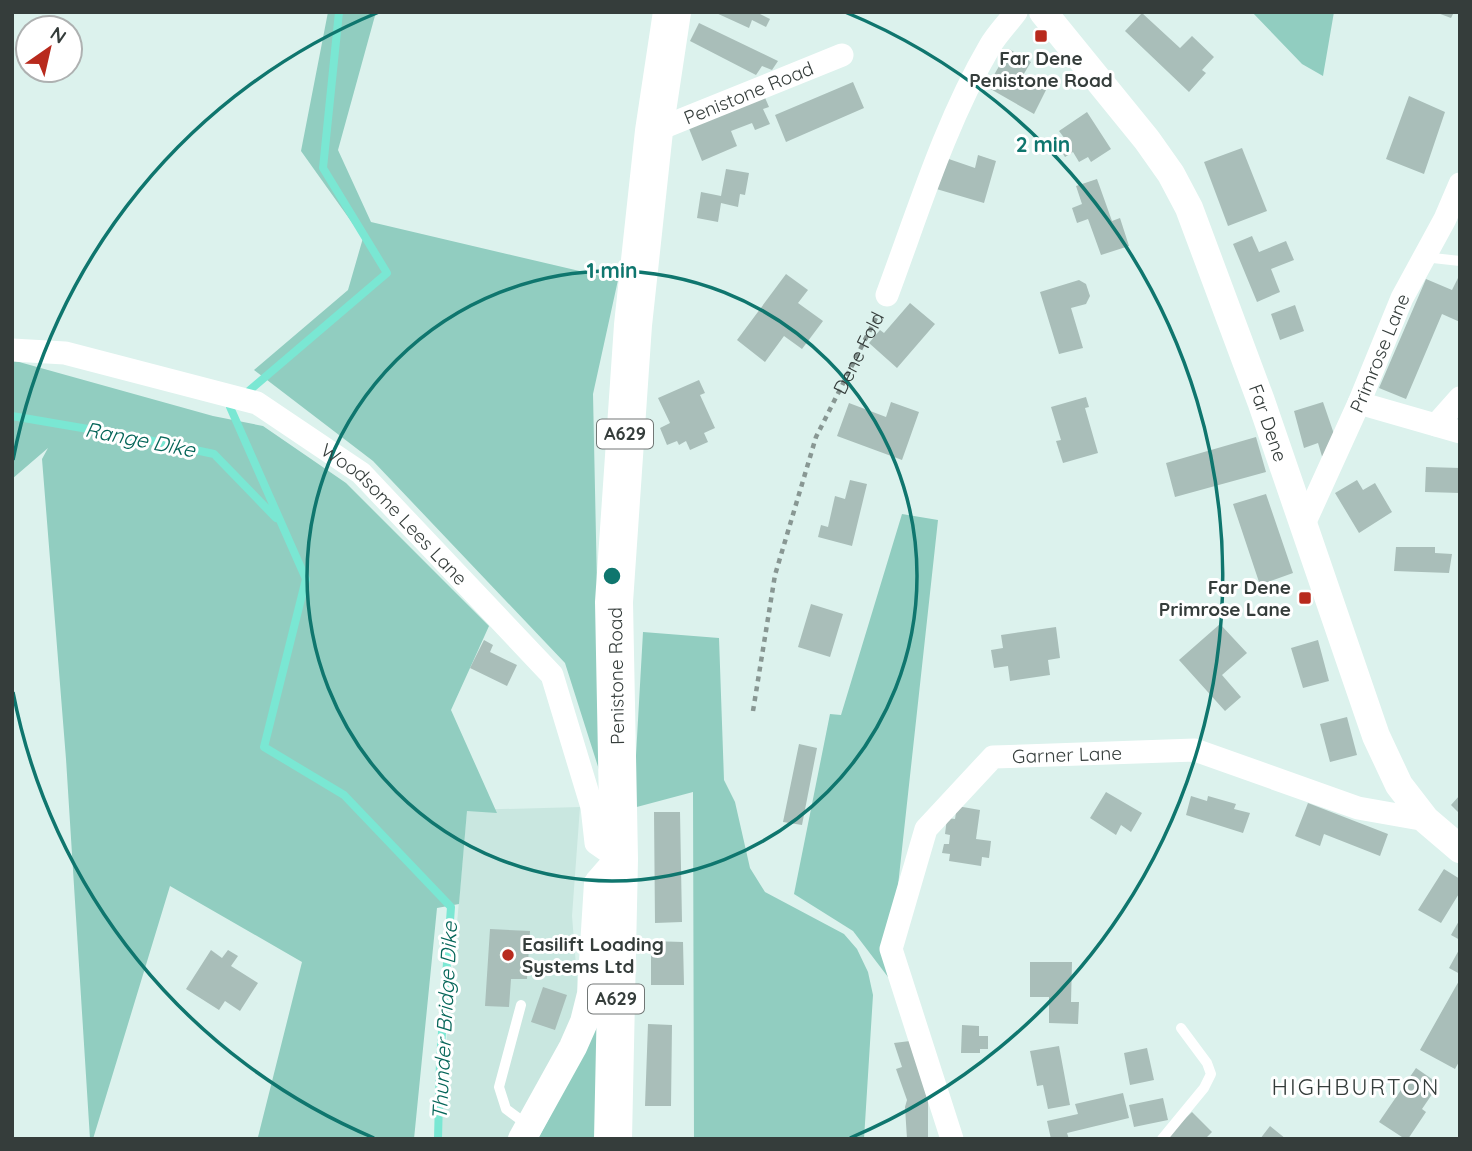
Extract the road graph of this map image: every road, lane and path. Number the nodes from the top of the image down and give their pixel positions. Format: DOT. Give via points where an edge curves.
graph roads {
  1 [pos="672,12"];
  2 [pos="1016,12"];
  3 [pos="1043,12"];
  4 [pos="842,55"];
  5 [pos="654,131"];
  6 [pos="1460,184"];
  7 [pos="1424,257"];
  8 [pos="1460,261"];
  9 [pos="887,295"];
  10 [pos="12,350"];
  11 [pos="1460,398"];
  12 [pos="1359,403"];
  13 [pos="1436,425"];
  14 [pos="1460,432"];
  15 [pos="1304,524"];
  16 [pos="753,711"];
  17 [pos="1426,820"];
  18 [pos="1460,849"];
  19 [pos="620,859"];
  20 [pos="521,1004"];
  21 [pos="1181,1028"];
  22 [pos="526,1133"];
  23 [pos="613,1139"];
  24 [pos="952,1139"];
  25 [pos="1162,1139"];
  1 -- 5 [label="highway, Penistone Road / A629"];
  2 -- 9 [label="street, Dene Fold" via="991,44 967,92"];
  3 -- 15 [label="street, Far Dene" via="1147,141 1189,208"];
  4 -- 5 [label="street, Penistone Road"];
  5 -- 19 [label="highway, Penistone Road / A629" via="633,325 614,602"];
  6 -- 7 [label="street, Primrose Lane"];
  7 -- 8 [label="lane"];
  7 -- 12 [label="street, Primrose Lane"];
  9 -- 16 [label="path, Dene Fold" via="816,436 775,575"];
  10 -- 19 [label="street, Woodsome Lees Lane" via="65,353 257,403 361,473 552,675 592,807 597,843"];
  11 -- 13 [label="street"];
  12 -- 13 [label="street"];
  12 -- 15 [label="street, Primrose Lane"];
  13 -- 14 [label="street"];
  15 -- 17 [label="street, Far Dene" via="1377,736 1399,785"];
  17 -- 18 [label="street, Far Dene"];
  17 -- 24 [label="street, Garner Lane" via="1358,808 1195,750 993,757 926,829 891,949"];
  19 -- 22 [label="street" via="598,883 591,995 584,1022"];
  19 -- 23 [label="highway, Penistone Road / A629"];
  20 -- 22 [label="lane" via="499,1087 506,1109"];
  21 -- 25 [label="lane" via="1211,1074"];
}
